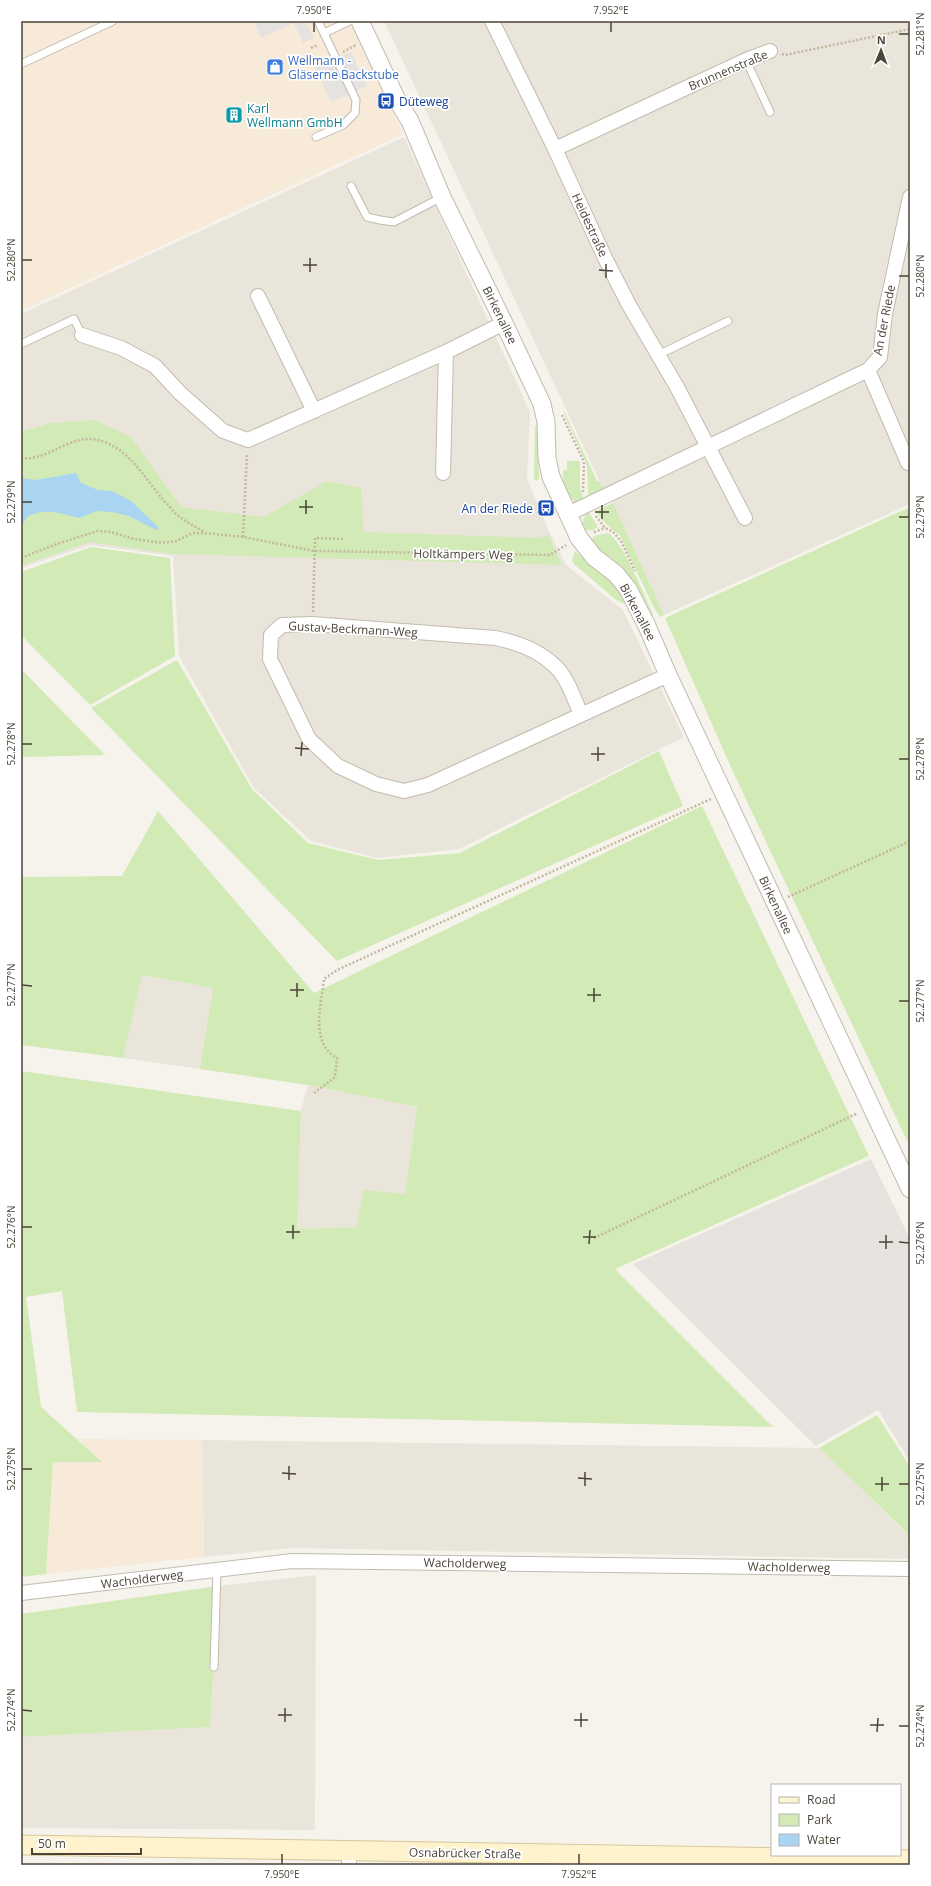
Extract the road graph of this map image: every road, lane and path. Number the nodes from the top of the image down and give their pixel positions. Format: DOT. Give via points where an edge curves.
graph roads {
  1 [pos="113,21"];
  2 [pos="318,21"];
  3 [pos="350,21"];
  4 [pos="360,21"];
  5 [pos="492,21"];
  6 [pos="910,29"];
  7 [pos="324,33"];
  8 [pos="770,50"];
  9 [pos="746,60"];
  10 [pos="21,64"];
  11 [pos="770,112"];
  12 [pos="316,137"];
  13 [pos="555,149"];
  14 [pos="351,186"];
  15 [pos="910,196"];
  16 [pos="442,197"];
  17 [pos="258,296"];
  18 [pos="728,322"];
  19 [pos="504,323"];
  20 [pos="82,335"];
  21 [pos="21,344"];
  22 [pos="446,352"];
  23 [pos="658,355"];
  24 [pos="868,370"];
  25 [pos="314,411"];
  26 [pos="248,440"];
  27 [pos="707,446"];
  28 [pos="21,458"];
  29 [pos="908,463"];
  30 [pos="443,473"];
  31 [pos="568,514"];
  32 [pos="745,518"];
  33 [pos="605,528"];
  34 [pos="205,532"];
  35 [pos="242,537"];
  36 [pos="343,538"];
  37 [pos="579,538"];
  38 [pos="315,551"];
  39 [pos="21,558"];
  40 [pos="312,624"];
  41 [pos="668,675"];
  42 [pos="581,714"];
  43 [pos="724,793"];
  44 [pos="910,841"];
  45 [pos="775,903"];
  46 [pos="314,1093"];
  47 [pos="871,1106"];
  48 [pos="910,1188"];
  49 [pos="594,1238"];
  50 [pos="910,1569"];
  51 [pos="217,1570"];
  52 [pos="21,1593"];
  53 [pos="214,1667"];
  54 [pos="21,1845"];
  55 [pos="349,1858"];
  56 [pos="910,1860"];
  1 -- 10 [label="lane"];
  2 -- 7 [label="lane"];
  3 -- 7 [label="lane"];
  4 -- 16 [label="street, Birkenallee" via="396,98 410,121"];
  5 -- 13 [label="street, Heidestraße"];
  6 -- 8 [label="path, Brunnenstraße" via="785,55"];
  7 -- 12 [label="lane" via="356,100 355,113 342,125"];
  8 -- 9 [label="street, Brunnenstraße"];
  9 -- 11 [label="lane"];
  9 -- 13 [label="street, Brunnenstraße"];
  13 -- 23 [label="street, Heidestraße" via="605,258"];
  14 -- 16 [label="lane" via="367,217 390,222"];
  15 -- 24 [label="street, An der Riede" via="885,314 880,357"];
  16 -- 19 [label="street, Birkenallee"];
  17 -- 25 [label="street"];
  18 -- 23 [label="lane"];
  19 -- 22 [label="street"];
  19 -- 31 [label="street, Birkenallee" via="542,404 551,477"];
  20 -- 21 [label="lane" via="74,318"];
  20 -- 26 [label="street" via="121,348 155,366 180,393 224,431"];
  22 -- 25 [label="street"];
  22 -- 30 [label="street"];
  23 -- 27 [label="street, Heidestraße" via="677,386"];
  24 -- 27 [label="street, An der Riede"];
  24 -- 29 [label="street, An der Riede"];
  25 -- 26 [label="street"];
  26 -- 35 [label="path"];
  27 -- 31 [label="street, An der Riede"];
  27 -- 32 [label="street"];
  28 -- 34 [label="path, Holtkämpers Weg" via="40,457 69,443 82,440 104,442 129,458 176,514"];
  31 -- 37 [label="street, Birkenallee"];
  33 -- 37 [label="path, Holtkämpers Weg"];
  34 -- 35 [label="path, Holtkämpers Weg"];
  34 -- 39 [label="path, Holtkämpers Weg" via="193,533 176,541 162,543 97,531"];
  35 -- 38 [label="path, Holtkämpers Weg"];
  36 -- 38 [label="path" via="315,538"];
  37 -- 38 [label="path, Holtkämpers Weg" via="550,555"];
  37 -- 41 [label="street, Birkenallee" via="594,557 616,574 628,589"];
  38 -- 40 [label="path"];
  40 -- 42 [label="street, Gustav-Beckmann-Weg" via="511,641 540,656 556,668 566,682"];
  40 -- 42 [label="street, Gustav-Beckmann-Weg" via="282,625 271,635 270,659 309,739 338,766 376,784 404,791 428,785"];
  41 -- 42 [label="street, Gustav-Beckmann-Weg"];
  41 -- 43 [label="street, Birkenallee"];
  43 -- 45 [label="street, Birkenallee"];
  43 -- 46 [label="path" via="337,970 324,979 318,1032 329,1054 337,1058 335,1077"];
  44 -- 45 [label="path"];
  45 -- 47 [label="street, Birkenallee"];
  47 -- 48 [label="street, Birkenallee"];
  47 -- 49 [label="path"];
  50 -- 51 [label="street, Wacholderweg" via="292,1561"];
  51 -- 52 [label="street, Wacholderweg"];
  51 -- 53 [label="lane"];
  54 -- 55 [label="main road, Osnabrücker Straße"];
  55 -- 56 [label="main road, Osnabrücker Straße"];
}
